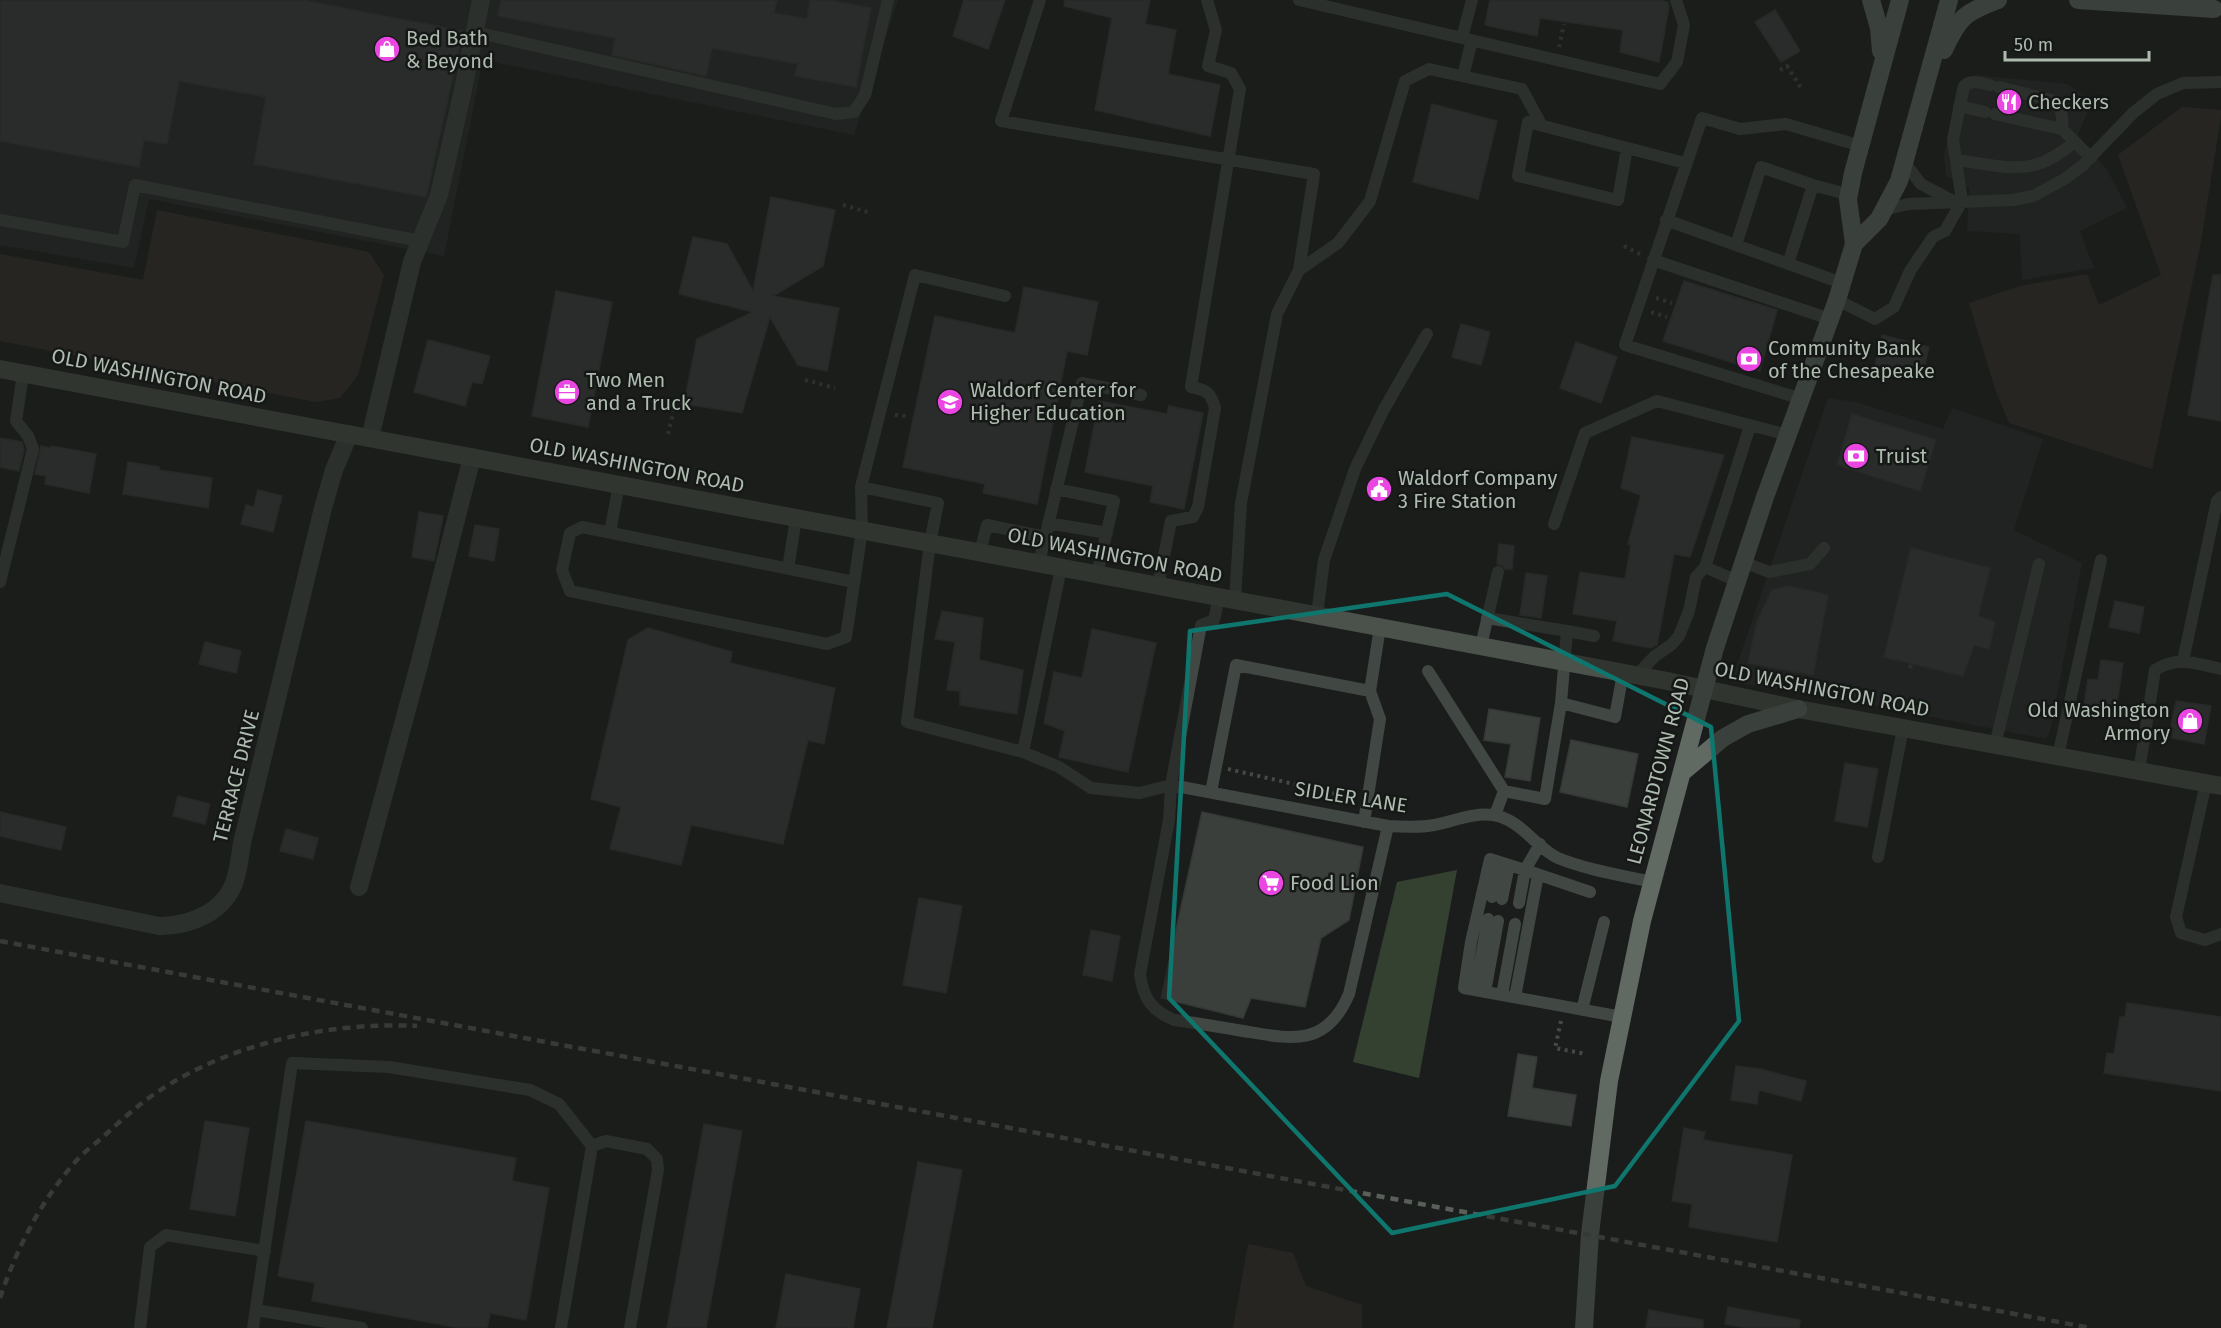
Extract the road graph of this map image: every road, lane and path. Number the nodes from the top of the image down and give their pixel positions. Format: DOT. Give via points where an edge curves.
graph roads {
  1 [pos="480,0"];
  2 [pos="888,0"];
  3 [pos="1040,0"];
  4 [pos="1207,0"];
  5 [pos="1299,0"];
  6 [pos="1472,0"];
  7 [pos="1676,0"];
  8 [pos="1871,0"];
  9 [pos="1900,0"];
  10 [pos="1949,0"];
  11 [pos="1998,0"];
  12 [pos="2078,0"];
  13 [pos="2173,0"];
  14 [pos="2218,10"];
  15 [pos="1564,24"];
  16 [pos="475,32"];
  17 [pos="1467,39"];
  18 [pos="1556,60"];
  19 [pos="1780,70"];
  20 [pos="1463,76"];
  21 [pos="2221,82"];
  22 [pos="1801,88"];
  23 [pos="1874,98"];
  24 [pos="1959,106"];
  25 [pos="1919,107"];
  26 [pos="1542,126"];
  27 [pos="2062,129"];
  28 [pos="2075,142"];
  29 [pos="1861,146"];
  30 [pos="1628,148"];
  31 [pos="2091,158"];
  32 [pos="1228,159"];
  33 [pos="1957,160"];
  34 [pos="1904,162"];
  35 [pos="1685,163"];
  36 [pos="1813,185"];
  37 [pos="1850,195"];
  38 [pos="1958,201"];
  39 [pos="843,206"];
  40 [pos="1884,210"];
  41 [pos="871,213"];
  42 [pos="0,220"];
  43 [pos="1666,220"];
  44 [pos="420,241"];
  45 [pos="1854,244"];
  46 [pos="1736,245"];
  47 [pos="1653,260"];
  48 [pos="1788,264"];
  49 [pos="1299,270"];
  50 [pos="1840,291"];
  51 [pos="1005,296"];
  52 [pos="1830,319"];
  53 [pos="1427,334"];
  54 [pos="0,369"];
  55 [pos="23,374"];
  56 [pos="805,380"];
  57 [pos="834,388"];
  58 [pos="1141,395"];
  59 [pos="1802,399"];
  60 [pos="675,405"];
  61 [pos="1750,426"];
  62 [pos="349,434"];
  63 [pos="668,434"];
  64 [pos="1788,435"];
  65 [pos="370,438"];
  66 [pos="472,457"];
  67 [pos="619,485"];
  68 [pos="861,487"];
  69 [pos="1056,489"];
  70 [pos="2221,497"];
  71 [pos="796,518"];
  72 [pos="1048,523"];
  73 [pos="1554,524"];
  74 [pos="862,530"];
  75 [pos="610,532"];
  76 [pos="1107,533"];
  77 [pos="1045,537"];
  78 [pos="930,543"];
  79 [pos="1824,548"];
  80 [pos="980,552"];
  81 [pos="2101,560"];
  82 [pos="1743,562"];
  83 [pos="1039,563"];
  84 [pos="2039,564"];
  85 [pos="1705,567"];
  86 [pos="1061,568"];
  87 [pos="788,569"];
  88 [pos="1498,572"];
  89 [pos="1097,574"];
  90 [pos="1737,581"];
  91 [pos="0,582"];
  92 [pos="854,582"];
  93 [pos="1158,586"];
  94 [pos="1227,599"];
  95 [pos="1317,615"];
  96 [pos="1487,618"];
  97 [pos="1380,627"];
  98 [pos="1567,631"];
  99 [pos="1594,636"];
  100 [pos="1480,646"];
  101 [pos="2183,661"];
  102 [pos="1565,662"];
  103 [pos="2221,669"];
  104 [pos="1428,671"];
  105 [pos="1630,674"];
  106 [pos="1704,688"];
  107 [pos="1370,691"];
  108 [pos="1561,703"];
  109 [pos="1798,709"];
  110 [pos="1903,728"];
  111 [pos="1995,745"];
  112 [pos="1023,752"];
  113 [pos="2058,756"];
  114 [pos="1216,767"];
  115 [pos="1684,771"];
  116 [pos="2139,771"];
  117 [pos="2213,784"];
  118 [pos="1171,785"];
  119 [pos="1306,788"];
  120 [pos="1504,791"];
  121 [pos="1212,792"];
  122 [pos="1325,792"];
  123 [pos="1367,799"];
  124 [pos="1495,815"];
  125 [pos="1364,822"];
  126 [pos="1388,826"];
  127 [pos="1540,844"];
  128 [pos="1878,857"];
  129 [pos="1504,863"];
  130 [pos="1525,870"];
  131 [pos="1538,875"];
  132 [pos="1652,882"];
  133 [pos="359,887"];
  134 [pos="1590,892"];
  135 [pos="0,893"];
  136 [pos="1497,898"];
  137 [pos="1519,903"];
  138 [pos="1493,920"];
  139 [pos="1604,922"];
  140 [pos="1515,924"];
  141 [pos="2221,934"];
  142 [pos="1480,991"];
  143 [pos="1502,995"];
  144 [pos="1515,998"];
  145 [pos="1564,1007"];
  146 [pos="1582,1010"];
  147 [pos="1622,1017"];
  148 [pos="1586,1054"];
  149 [pos="592,1146"];
  150 [pos="264,1251"];
  151 [pos="256,1310"];
  152 [pos="140,1328"];
  153 [pos="253,1328"];
  154 [pos="362,1328"];
  155 [pos="561,1328"];
  156 [pos="630,1328"];
  157 [pos="1584,1328"];
  1 -- 16 [label="street"];
  2 -- 16 [label="lane" via="865,95 854,112 836,114"];
  3 -- 32 [label="lane" via="1001,121"];
  4 -- 32 [label="lane" via="1216,30 1208,66 1231,73 1240,89"];
  5 -- 17 [label="lane"];
  6 -- 17 [label="lane"];
  7 -- 18 [label="lane" via="1684,25 1677,63 1660,84"];
  8 -- 23 [label="highway" via="1881,47"];
  9 -- 23 [label="highway, LEONARDTOWN ROAD"];
  10 -- 25 [label="highway, LEONARDTOWN ROAD"];
  11 -- 25 [label="highway" via="1974,9 1955,26"];
  12 -- 14 [label="highway"];
  13 -- 14 [label="highway"];
  15 -- 18 [label="path"];
  16 -- 44 [label="street" via="439,195"];
  17 -- 18 [label="lane"];
  17 -- 20 [label="lane"];
  19 -- 22 [label="path" via="1787,66"];
  20 -- 26 [label="lane" via="1522,89"];
  20 -- 49 [label="lane" via="1429,69 1405,81 1370,201 1338,243"];
  21 -- 31 [label="lane" via="2183,83 2157,94 2133,113"];
  23 -- 29 [label="highway, LEONARDTOWN ROAD"];
  24 -- 27 [label="lane"];
  24 -- 27 [label="lane" via="1968,82 1994,86 2054,101 2061,112"];
  24 -- 33 [label="lane" via="1953,140"];
  25 -- 34 [label="highway, LEONARDTOWN ROAD"];
  26 -- 30 [label="lane"];
  26 -- 30 [label="lane" via="1528,122 1518,176 1618,200"];
  27 -- 28 [label="lane"];
  28 -- 31 [label="lane"];
  28 -- 33 [label="lane" via="2038,164 2024,167"];
  29 -- 35 [label="lane" via="1786,124 1740,129 1702,118"];
  29 -- 37 [label="highway, LEONARDTOWN ROAD"];
  30 -- 35 [label="lane"];
  31 -- 38 [label="lane" via="2063,180 2033,196"];
  32 -- 49 [label="lane" via="1314,174"];
  32 -- 93 [label="lane" via="1191,387 1211,395 1215,408 1198,507 1193,517 1171,521"];
  33 -- 38 [label="lane"];
  34 -- 38 [label="lane" via="1921,184"];
  34 -- 40 [label="highway, LEONARDTOWN ROAD"];
  35 -- 43 [label="lane"];
  36 -- 37 [label="lane"];
  36 -- 46 [label="lane" via="1761,167"];
  36 -- 48 [label="lane"];
  37 -- 45 [label="highway, LEONARDTOWN ROAD"];
  38 -- 40 [label="lane" via="1908,204"];
  38 -- 50 [label="lane" via="1945,231 1933,237 1910,271 1894,307 1875,319"];
  39 -- 41 [label="path"];
  40 -- 45 [label="highway, LEONARDTOWN ROAD"];
  42 -- 44 [label="lane" via="123,242 135,185"];
  43 -- 46 [label="lane"];
  43 -- 47 [label="lane"];
  44 -- 65 [label="street"];
  45 -- 50 [label="highway, LEONARDTOWN ROAD"];
  46 -- 48 [label="lane"];
  47 -- 52 [label="lane"];
  47 -- 59 [label="lane" via="1625,345"];
  48 -- 50 [label="lane"];
  49 -- 94 [label="lane" via="1277,314"];
  50 -- 52 [label="highway, LEONARDTOWN ROAD"];
  51 -- 68 [label="lane" via="915,275"];
  52 -- 59 [label="highway, LEONARDTOWN ROAD"];
  53 -- 95 [label="lane" via="1355,469 1324,560"];
  54 -- 55 [label="main road, OLD WASHINGTON ROAD"];
  55 -- 62 [label="main road, OLD WASHINGTON ROAD"];
  55 -- 91 [label="lane" via="16,421 33,449"];
  56 -- 57 [label="path"];
  58 -- 69 [label="lane" via="1082,383"];
  59 -- 64 [label="highway, LEONARDTOWN ROAD"];
  60 -- 63 [label="path"];
  61 -- 64 [label="lane"];
  61 -- 73 [label="lane" via="1657,401 1585,433"];
  61 -- 85 [label="lane"];
  62 -- 65 [label="main road, OLD WASHINGTON ROAD"];
  62 -- 135 [label="street, TERRACE DRIVE" via="323,508 235,880 220,906 191,921 159,926"];
  64 -- 82 [label="highway, LEONARDTOWN ROAD"];
  65 -- 66 [label="main road, OLD WASHINGTON ROAD"];
  66 -- 67 [label="main road, OLD WASHINGTON ROAD"];
  66 -- 133 [label="street"];
  67 -- 71 [label="main road, OLD WASHINGTON ROAD"];
  67 -- 75 [label="lane"];
  68 -- 74 [label="lane"];
  68 -- 78 [label="lane" via="938,503"];
  69 -- 72 [label="lane"];
  69 -- 76 [label="lane" via="1114,501"];
  70 -- 101 [label="lane"];
  71 -- 74 [label="main road, OLD WASHINGTON ROAD"];
  71 -- 87 [label="lane"];
  72 -- 76 [label="lane"];
  72 -- 77 [label="lane"];
  74 -- 78 [label="main road, OLD WASHINGTON ROAD"];
  74 -- 92 [label="lane"];
  75 -- 87 [label="lane"];
  75 -- 92 [label="lane" via="582,527 570,533 562,570 570,591 827,644 846,637"];
  76 -- 89 [label="lane"];
  77 -- 80 [label="lane" via="987,525"];
  77 -- 83 [label="lane"];
  78 -- 80 [label="main road, OLD WASHINGTON ROAD"];
  78 -- 112 [label="lane" via="908,722"];
  79 -- 82 [label="lane" via="1810,564 1769,572"];
  80 -- 83 [label="main road, OLD WASHINGTON ROAD"];
  81 -- 113 [label="lane"];
  82 -- 90 [label="highway, LEONARDTOWN ROAD"];
  83 -- 86 [label="main road, OLD WASHINGTON ROAD"];
  84 -- 111 [label="lane"];
  85 -- 90 [label="lane"];
  85 -- 105 [label="lane" via="1696,577 1679,636"];
  86 -- 89 [label="main road, OLD WASHINGTON ROAD"];
  86 -- 112 [label="lane"];
  87 -- 92 [label="lane"];
  88 -- 96 [label="lane"];
  89 -- 93 [label="main road, OLD WASHINGTON ROAD"];
  90 -- 106 [label="highway, LEONARDTOWN ROAD"];
  93 -- 94 [label="main road, OLD WASHINGTON ROAD"];
  94 -- 95 [label="main road, OLD WASHINGTON ROAD"];
  94 -- 118 [label="lane" via="1214,620 1201,625"];
  95 -- 97 [label="main road, OLD WASHINGTON ROAD"];
  96 -- 98 [label="lane"];
  96 -- 100 [label="lane"];
  97 -- 100 [label="main road, OLD WASHINGTON ROAD"];
  97 -- 107 [label="lane"];
  98 -- 99 [label="lane"];
  98 -- 102 [label="lane"];
  100 -- 102 [label="main road, OLD WASHINGTON ROAD"];
  101 -- 103 [label="lane"];
  101 -- 116 [label="lane" via="2155,670"];
  102 -- 105 [label="main road, OLD WASHINGTON ROAD"];
  102 -- 108 [label="lane"];
  104 -- 120 [label="lane"];
  105 -- 106 [label="main road, OLD WASHINGTON ROAD"];
  105 -- 108 [label="lane" via="1615,717"];
  106 -- 109 [label="main road, OLD WASHINGTON ROAD"];
  106 -- 115 [label="highway, LEONARDTOWN ROAD"];
  107 -- 114 [label="lane" via="1236,665"];
  107 -- 123 [label="lane" via="1380,719"];
  108 -- 120 [label="lane" via="1545,799"];
  109 -- 110 [label="main road, OLD WASHINGTON ROAD"];
  109 -- 115 [label="highway" via="1748,724 1723,738"];
  110 -- 111 [label="main road, OLD WASHINGTON ROAD"];
  110 -- 128 [label="lane"];
  111 -- 113 [label="main road, OLD WASHINGTON ROAD"];
  112 -- 118 [label="lane" via="1059,767 1091,788 1140,793"];
  113 -- 116 [label="main road, OLD WASHINGTON ROAD"];
  114 -- 119 [label="path"];
  114 -- 121 [label="lane"];
  115 -- 132 [label="highway, LEONARDTOWN ROAD"];
  116 -- 117 [label="main road, OLD WASHINGTON ROAD"];
  117 -- 141 [label="lane" via="2176,917 2181,933 2205,940"];
  118 -- 121 [label="lane, SIDLER LANE"];
  118 -- 126 [label="lane" via="1170,820 1140,974 1149,1001 1159,1014 1174,1020 1289,1039 1312,1035 1327,1027 1342,1010 1349,994"];
  120 -- 124 [label="lane"];
  121 -- 125 [label="lane, SIDLER LANE"];
  122 -- 123 [label="path"];
  123 -- 125 [label="lane"];
  124 -- 126 [label="lane, SIDLER LANE" via="1432,826"];
  124 -- 127 [label="lane"];
  125 -- 126 [label="lane, SIDLER LANE"];
  127 -- 130 [label="lane"];
  127 -- 132 [label="lane" via="1557,857"];
  129 -- 130 [label="lane"];
  129 -- 136 [label="lane"];
  129 -- 142 [label="lane" via="1490,859 1471,942 1464,988"];
  130 -- 131 [label="lane"];
  130 -- 137 [label="lane"];
  131 -- 134 [label="lane"];
  131 -- 144 [label="lane"];
  132 -- 147 [label="highway, LEONARDTOWN ROAD"];
  138 -- 142 [label="lane"];
  139 -- 146 [label="lane"];
  140 -- 143 [label="lane"];
  142 -- 143 [label="lane"];
  143 -- 144 [label="lane"];
  144 -- 145 [label="lane"];
  145 -- 146 [label="lane"];
  145 -- 148 [label="path" via="1555,1048"];
  146 -- 147 [label="lane"];
  147 -- 157 [label="highway, LEONARDTOWN ROAD" via="1609,1081 1590,1234"];
  149 -- 150 [label="lane" via="560,1104 530,1090 389,1067 292,1063"];
  149 -- 155 [label="lane"];
  149 -- 156 [label="lane" via="606,1141 647,1149 657,1159"];
  150 -- 151 [label="lane"];
  150 -- 152 [label="lane" via="166,1235 150,1247"];
  151 -- 153 [label="lane"];
  151 -- 154 [label="lane"];
}
